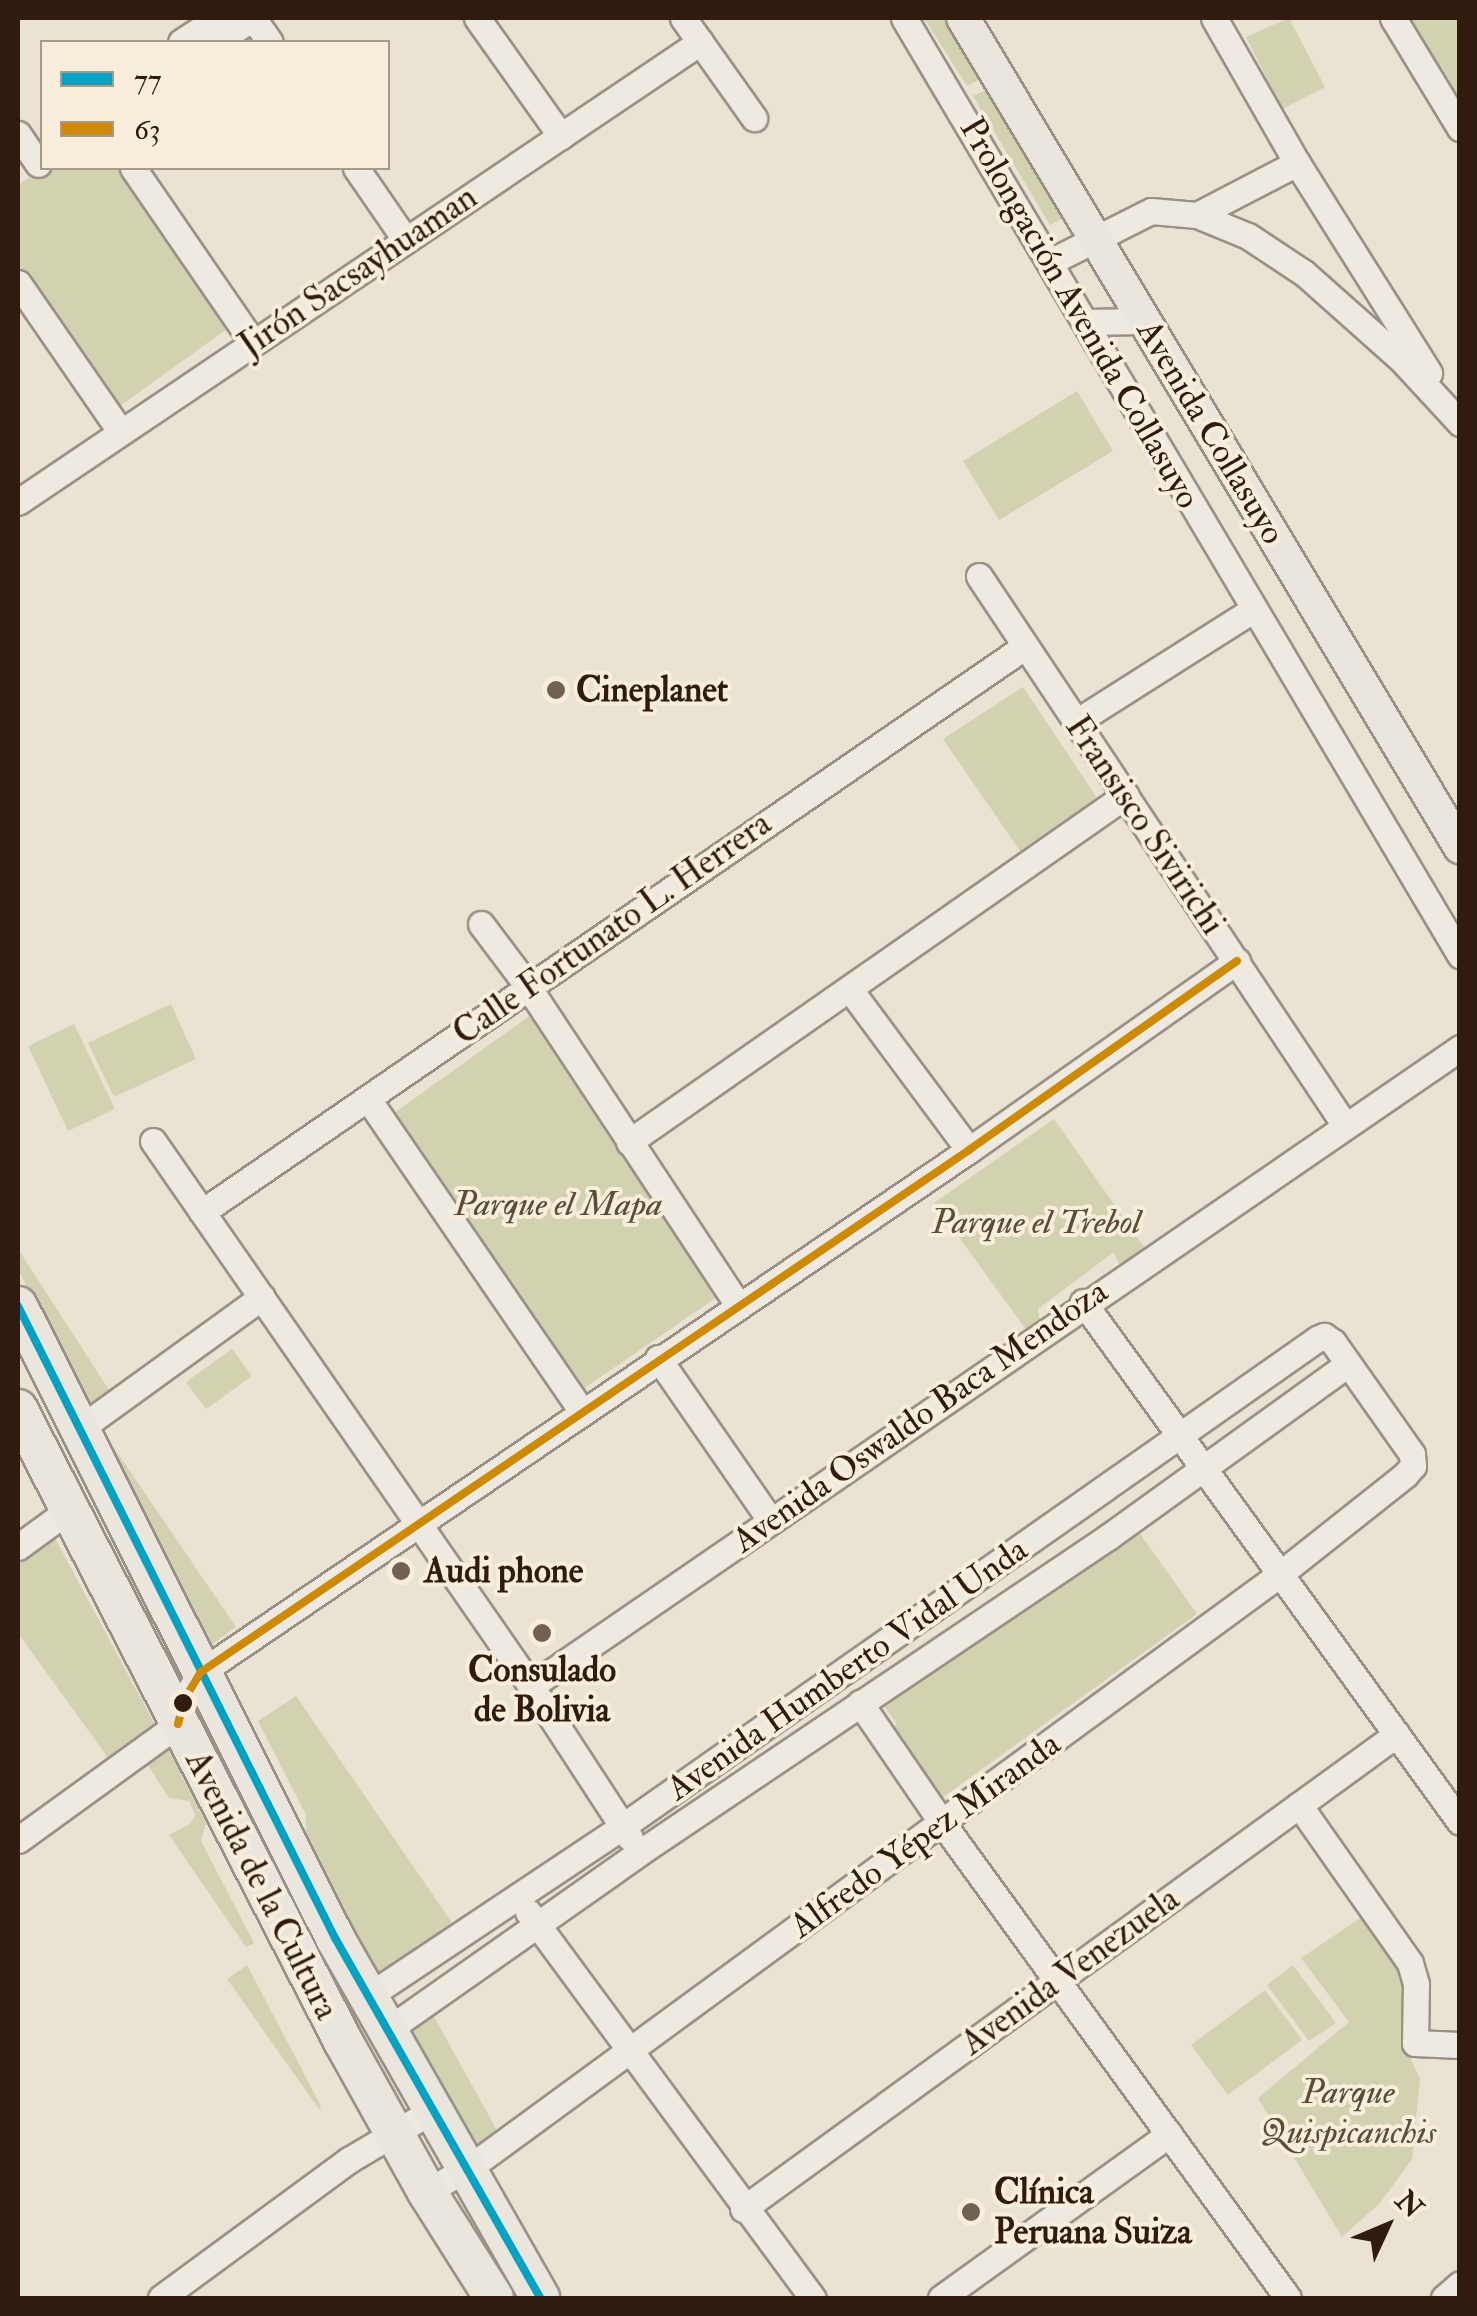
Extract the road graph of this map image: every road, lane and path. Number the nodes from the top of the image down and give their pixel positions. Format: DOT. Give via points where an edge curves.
graph roads {
  1 [pos="218,18"];
  2 [pos="254,18"];
  3 [pos="477,18"];
  4 [pos="683,18"];
  5 [pos="904,18"];
  6 [pos="963,18"];
  7 [pos="1214,18"];
  8 [pos="1393,18"];
  9 [pos="184,40"];
  10 [pos="219,40"];
  11 [pos="269,40"];
  12 [pos="700,42"];
  13 [pos="754,118"];
  14 [pos="1460,128"];
  15 [pos="560,136"];
  16 [pos="1298,162"];
  17 [pos="134,170"];
  18 [pos="357,170"];
  19 [pos="1198,215"];
  20 [pos="1094,237"];
  21 [pos="404,239"];
  22 [pos="1050,262"];
  23 [pos="18,282"];
  24 [pos="1145,320"];
  25 [pos="1086,322"];
  26 [pos="252,341"];
  27 [pos="1457,419"];
  28 [pos="120,431"];
  29 [pos="18,502"];
  30 [pos="979,576"];
  31 [pos="1254,609"];
  32 [pos="1024,647"];
  33 [pos="1076,722"];
  34 [pos="1126,795"];
  35 [pos="1460,847"];
  36 [pos="481,924"];
  37 [pos="1460,955"];
  38 [pos="1237,961"];
  39 [pos="526,986"];
  40 [pos="851,991"];
  41 [pos="1460,1048"];
  42 [pos="368,1098"];
  43 [pos="1344,1124"];
  44 [pos="153,1141"];
  45 [pos="630,1142"];
  46 [pos="969,1150"];
  47 [pos="202,1212"];
  48 [pos="262,1296"];
  49 [pos="1083,1302"];
  50 [pos="737,1304"];
  51 [pos="21,1322"];
  52 [pos="658,1358"];
  53 [pos="1348,1364"];
  54 [pos="18,1409"];
  55 [pos="582,1410"];
  56 [pos="78,1430"];
  57 [pos="1180,1435"];
  58 [pos="1204,1468"];
  59 [pos="70,1509"];
  60 [pos="770,1520"];
  61 [pos="417,1524"];
  62 [pos="18,1547"];
  63 [pos="1280,1574"];
  64 [pos="201,1672"];
  65 [pos="531,1686"];
  66 [pos="860,1702"];
  67 [pos="178,1724"];
  68 [pos="1397,1734"];
  69 [pos="1300,1805"];
  70 [pos="1460,1822"];
  71 [pos="942,1824"];
  72 [pos="623,1826"];
  73 [pos="18,1840"];
  74 [pos="638,1853"];
  75 [pos="518,1898"];
  76 [pos="536,1924"];
  77 [pos="1057,1980"];
  78 [pos="367,1997"];
  79 [pos="386,2031"];
  80 [pos="1460,2045"];
  81 [pos="628,2050"];
  82 [pos="432,2111"];
  83 [pos="394,2133"];
  84 [pos="1169,2134"];
  85 [pos="465,2169"];
  86 [pos="427,2192"];
  87 [pos="743,2208"];
  88 [pos="1460,2284"];
  89 [pos="162,2298"];
  90 [pos="494,2298"];
  91 [pos="540,2298"];
  92 [pos="813,2298"];
  93 [pos="941,2298"];
  94 [pos="1288,2298"];
  95 [pos="1444,2298"];
  1 -- 9 [label="street"];
  2 -- 10 [label="street"];
  2 -- 11 [label="street"];
  3 -- 15 [label="street"];
  4 -- 12 [label="street"];
  5 -- 22 [label="street, Prolongación Avenida Collasuyo"];
  6 -- 20 [label="main road, Avenida Collasuyo"];
  7 -- 16 [label="street"];
  8 -- 14 [label="street"];
  12 -- 13 [label="street"];
  12 -- 15 [label="street, Jirón Sacsayhuaman"];
  15 -- 21 [label="street, Jirón Sacsayhuaman"];
  16 -- 19 [label="street"];
  16 -- 27 [label="street"];
  17 -- 26 [label="street"];
  18 -- 21 [label="street"];
  19 -- 20 [label="street" via="1151,211"];
  19 -- 27 [label="street" via="1248,236 1304,273"];
  20 -- 22 [label="street"];
  20 -- 24 [label="main road, Avenida Collasuyo"];
  21 -- 26 [label="street, Jirón Sacsayhuaman"];
  22 -- 25 [label="street, Prolongación Avenida Collasuyo"];
  23 -- 28 [label="street"];
  24 -- 25 [label="street"];
  24 -- 35 [label="main road, Avenida Collasuyo"];
  25 -- 31 [label="street, Prolongación Avenida Collasuyo"];
  26 -- 28 [label="street, Jirón Sacsayhuaman"];
  28 -- 29 [label="street, Jirón Sacsayhuaman"];
  30 -- 32 [label="street, Fransisco Sivirichi"];
  31 -- 33 [label="street"];
  31 -- 37 [label="street, Prolongación Avenida Collasuyo"];
  32 -- 33 [label="street, Fransisco Sivirichi"];
  32 -- 39 [label="street, Calle Fortunato L. Herrera"];
  33 -- 34 [label="street, Fransisco Sivirichi"];
  34 -- 38 [label="street, Fransisco Sivirichi"];
  34 -- 40 [label="street"];
  36 -- 39 [label="street"];
  38 -- 43 [label="street, Fransisco Sivirichi"];
  38 -- 46 [label="street"];
  39 -- 42 [label="street, Calle Fortunato L. Herrera"];
  39 -- 45 [label="street"];
  40 -- 45 [label="street"];
  40 -- 46 [label="street"];
  41 -- 43 [label="street, Avenida Oswaldo Baca Mendoza"];
  42 -- 47 [label="street, Calle Fortunato L. Herrera"];
  42 -- 55 [label="street"];
  43 -- 49 [label="street, Avenida Oswaldo Baca Mendoza"];
  44 -- 47 [label="street"];
  45 -- 50 [label="street"];
  46 -- 50 [label="street"];
  47 -- 48 [label="street"];
  48 -- 56 [label="street"];
  48 -- 61 [label="street"];
  49 -- 57 [label="street"];
  49 -- 60 [label="street, Avenida Oswaldo Baca Mendoza"];
  50 -- 52 [label="street"];
  51 -- 56 [label="highway, Avenida de la Cultura"];
  52 -- 55 [label="street"];
  52 -- 60 [label="street"];
  53 -- 57 [label="street, Avenida Humberto Vidal Unda" via="1324,1336"];
  53 -- 58 [label="street, Avenida Humberto Vidal Unda"];
  53 -- 63 [label="street, Alfredo Yépez Miranda" via="1412,1454 1413,1466"];
  54 -- 59 [label="highway, Avenida de la Cultura"];
  55 -- 61 [label="street"];
  56 -- 64 [label="highway, Avenida de la Cultura"];
  57 -- 58 [label="street"];
  57 -- 72 [label="street, Avenida Humberto Vidal Unda"];
  58 -- 63 [label="street"];
  58 -- 66 [label="street, Avenida Humberto Vidal Unda"];
  59 -- 62 [label="street"];
  59 -- 67 [label="highway, Avenida de la Cultura"];
  60 -- 65 [label="street, Avenida Oswaldo Baca Mendoza"];
  61 -- 64 [label="street"];
  61 -- 65 [label="street"];
  63 -- 68 [label="street"];
  63 -- 71 [label="street, Alfredo Yépez Miranda"];
  64 -- 67 [label="street"];
  64 -- 78 [label="highway, Avenida de la Cultura"];
  65 -- 72 [label="street"];
  66 -- 71 [label="street"];
  66 -- 74 [label="street, Avenida Humberto Vidal Unda"];
  67 -- 73 [label="street"];
  67 -- 83 [label="highway, Avenida de la Cultura"];
  68 -- 69 [label="street, Avenida Venezuela"];
  68 -- 70 [label="street"];
  69 -- 77 [label="street, Avenida Venezuela"];
  69 -- 80 [label="street" via="1410,1964 1414,2042"];
  71 -- 77 [label="street"];
  71 -- 81 [label="street, Alfredo Yépez Miranda"];
  72 -- 74 [label="street"];
  72 -- 75 [label="street, Avenida Humberto Vidal Unda"];
  74 -- 76 [label="street, Avenida Humberto Vidal Unda"];
  75 -- 76 [label="street"];
  75 -- 78 [label="street, Avenida Humberto Vidal Unda"];
  76 -- 79 [label="street, Avenida Humberto Vidal Unda"];
  76 -- 81 [label="street"];
  77 -- 84 [label="street"];
  77 -- 87 [label="street, Avenida Venezuela"];
  78 -- 79 [label="highway, Avenida de la Cultura"];
  79 -- 82 [label="highway, Avenida de la Cultura"];
  81 -- 85 [label="street, Alfredo Yépez Miranda"];
  81 -- 87 [label="street"];
  82 -- 83 [label="street"];
  82 -- 85 [label="highway, Avenida de la Cultura"];
  83 -- 86 [label="highway, Avenida de la Cultura"];
  83 -- 89 [label="street"];
  84 -- 93 [label="street"];
  84 -- 94 [label="street"];
  85 -- 86 [label="street, Alfredo Yépez Miranda"];
  85 -- 91 [label="highway, Avenida de la Cultura"];
  86 -- 90 [label="highway, Avenida de la Cultura"];
  87 -- 92 [label="street"];
  88 -- 95 [label="street"];
}
